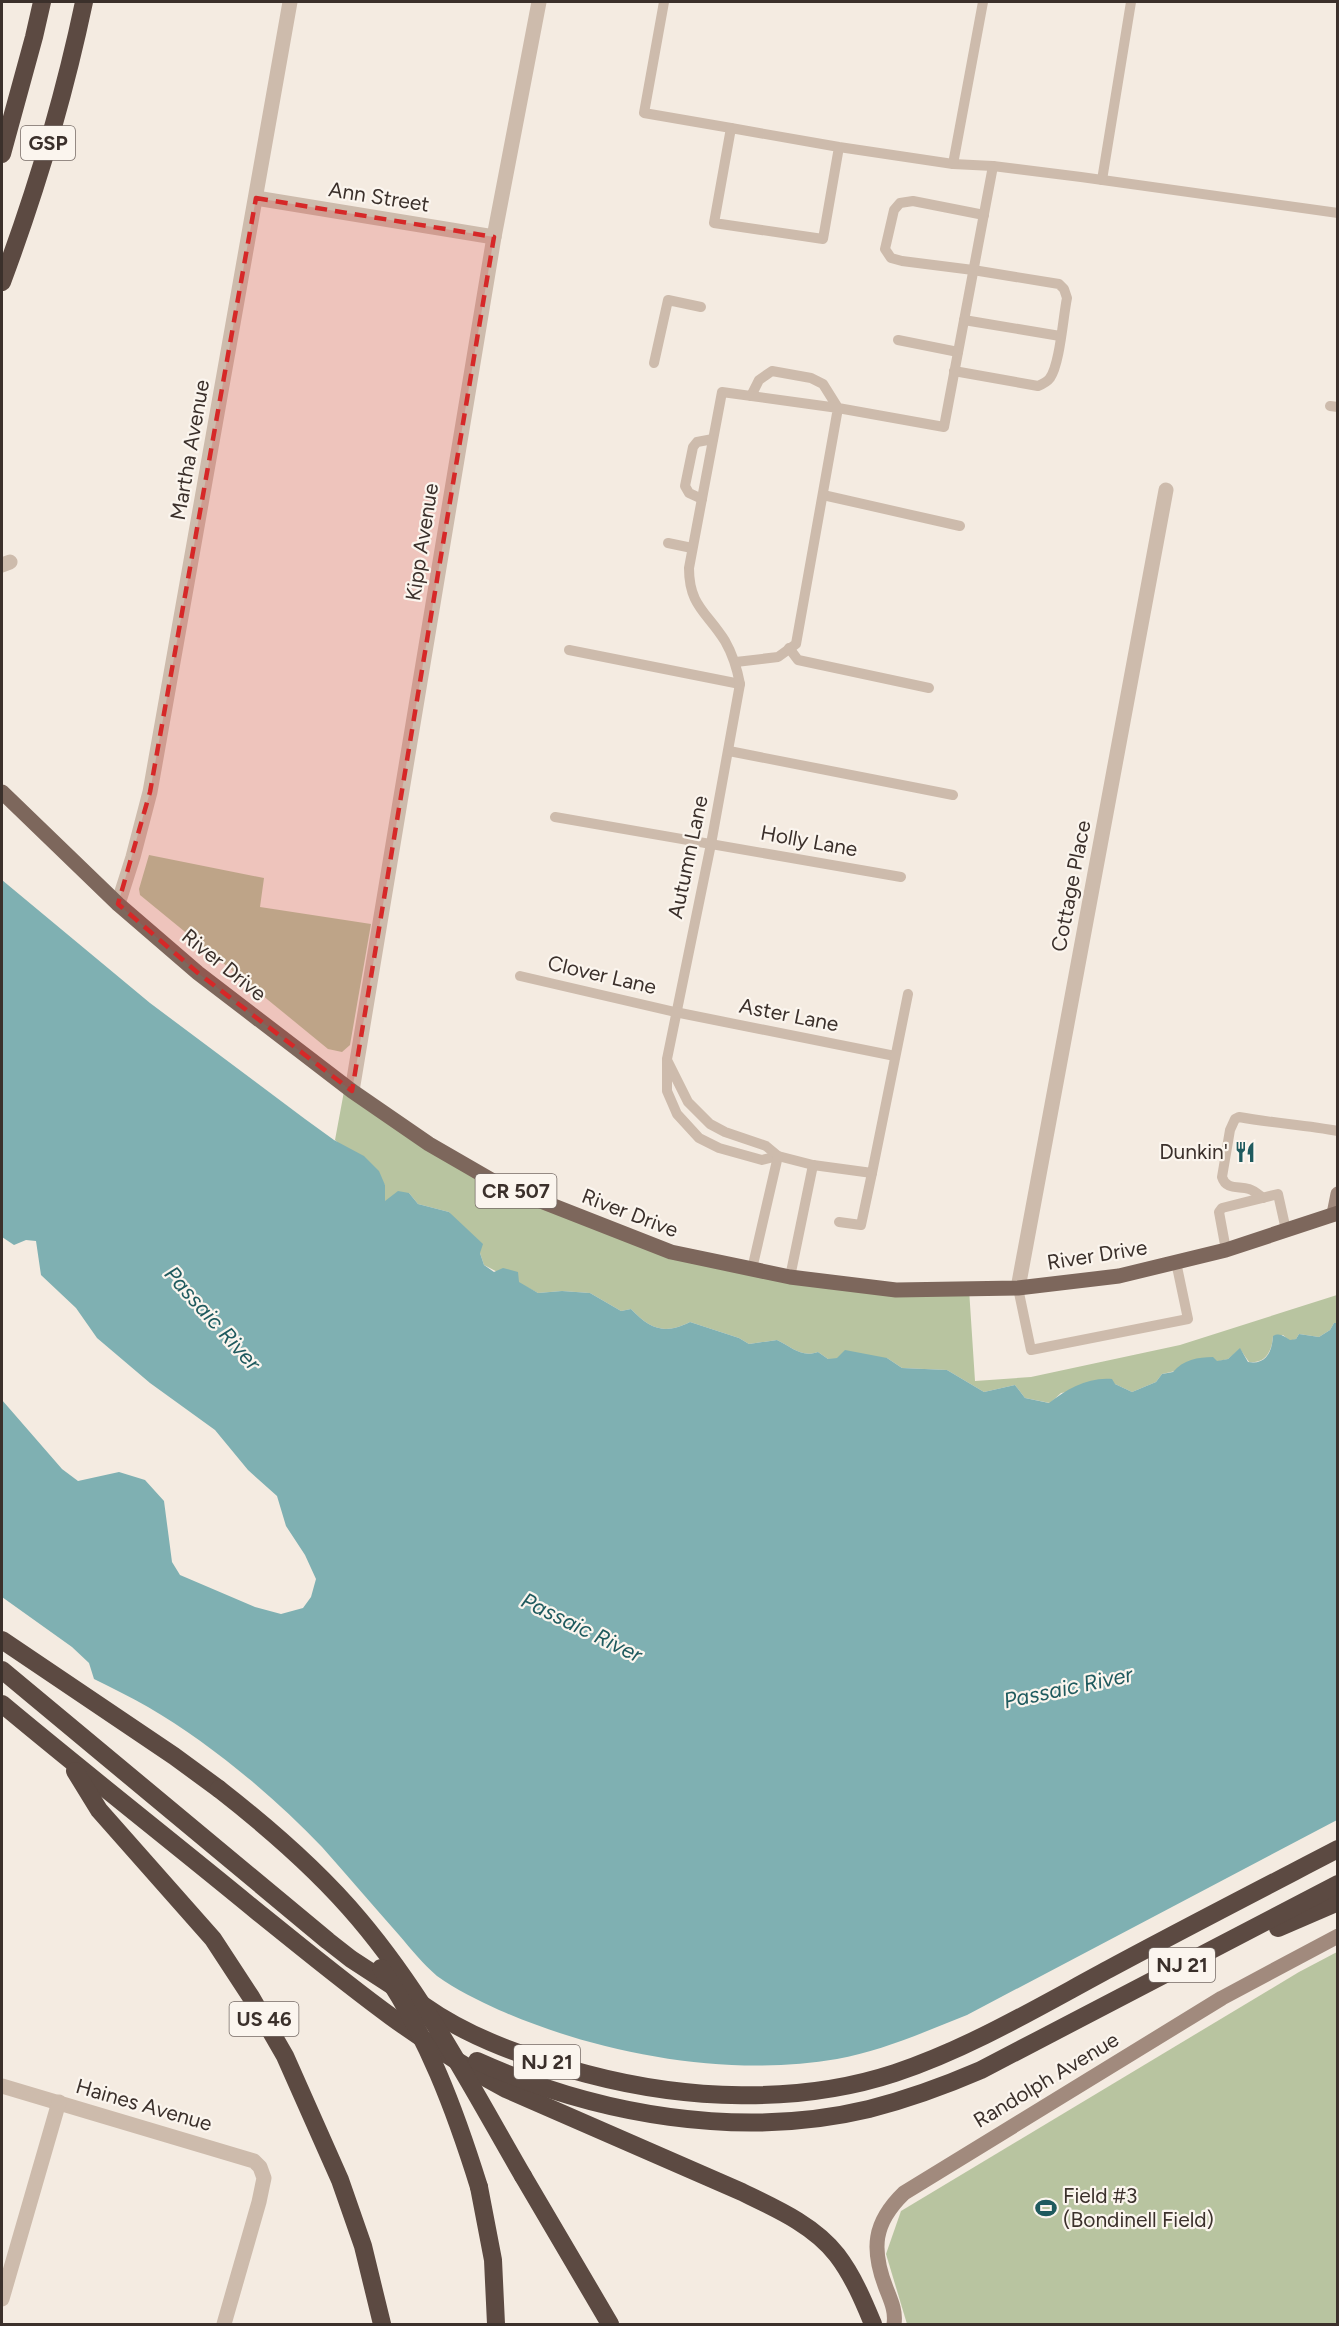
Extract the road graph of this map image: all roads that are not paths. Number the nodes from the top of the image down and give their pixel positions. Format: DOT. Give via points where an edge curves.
graph roads {
  1 [pos="42,2"];
  2 [pos="84,2"];
  3 [pos="290,2"];
  4 [pos="539,2"];
  5 [pos="664,2"];
  6 [pos="983,2"];
  7 [pos="1131,2"];
  8 [pos="731,128"];
  9 [pos="839,147"];
  10 [pos="2,154"];
  11 [pos="953,164"];
  12 [pos="993,166"];
  13 [pos="1102,180"];
  14 [pos="256,198"];
  15 [pos="1338,213"];
  16 [pos="984,215"];
  17 [pos="494,237"];
  18 [pos="973,270"];
  19 [pos="2,282"];
  20 [pos="701,307"];
  21 [pos="964,320"];
  22 [pos="1060,336"];
  23 [pos="898,340"];
  24 [pos="958,352"];
  25 [pos="654,363"];
  26 [pos="954,371"];
  27 [pos="751,396"];
  28 [pos="838,408"];
  29 [pos="713,439"];
  30 [pos="1166,490"];
  31 [pos="823,495"];
  32 [pos="702,499"];
  33 [pos="960,526"];
  34 [pos="668,543"];
  35 [pos="692,548"];
  36 [pos="789,648"];
  37 [pos="569,650"];
  38 [pos="736,662"];
  39 [pos="740,684"];
  40 [pos="929,688"];
  41 [pos="729,751"];
  42 [pos="2,792"];
  43 [pos="953,795"];
  44 [pos="555,817"];
  45 [pos="711,844"];
  46 [pos="901,877"];
  47 [pos="118,904"];
  48 [pos="520,976"];
  49 [pos="908,994"];
  50 [pos="675,1012"];
  51 [pos="895,1056"];
  52 [pos="667,1059"];
  53 [pos="352,1091"];
  54 [pos="1338,1131"];
  55 [pos="778,1156"];
  56 [pos="813,1165"];
  57 [pos="872,1173"];
  58 [pos="1338,1194"];
  59 [pos="1263,1198"];
  60 [pos="1336,1213"];
  61 [pos="839,1222"];
  62 [pos="1286,1230"];
  63 [pos="1226,1250"];
  64 [pos="1176,1262"];
  65 [pos="752,1269"];
  66 [pos="790,1277"];
  67 [pos="1018,1288"];
  68 [pos="2,1640"];
  69 [pos="2,1670"];
  70 [pos="2,1704"];
  71 [pos="66,1757"];
  72 [pos="219,1789"];
  73 [pos="1338,1849"];
  74 [pos="1338,1884"];
  75 [pos="1338,1902"];
  76 [pos="1338,1936"];
  77 [pos="378,2008"];
  78 [pos="1027,2047"];
  79 [pos="2,2086"];
  80 [pos="59,2102"];
  81 [pos="2,2299"];
  82 [pos="224,2325"];
  83 [pos="382,2325"];
  84 [pos="496,2325"];
  85 [pos="610,2325"];
  86 [pos="873,2325"];
  87 [pos="894,2325"];
  1 -- 10 [label="highway, GSP"];
  2 -- 19 [label="highway, GSP" via="47,147"];
  3 -- 14 [label="street, Martha Avenue"];
  4 -- 17 [label="street, Kipp Avenue"];
  5 -- 8 [label="lane" via="644,113"];
  6 -- 11 [label="lane"];
  7 -- 13 [label="lane"];
  8 -- 9 [label="lane"];
  8 -- 9 [label="lane" via="714,223 823,239"];
  9 -- 11 [label="lane"];
  11 -- 12 [label="lane"];
  12 -- 13 [label="lane"];
  12 -- 16 [label="lane"];
  13 -- 15 [label="lane"];
  14 -- 17 [label="street, Ann Street"];
  14 -- 47 [label="street, Martha Avenue" via="150,792"];
  16 -- 18 [label="lane"];
  16 -- 18 [label="lane" via="913,201 900,203 894,210 885,249 891,258 902,261"];
  17 -- 53 [label="street, Kipp Avenue"];
  18 -- 21 [label="lane"];
  18 -- 22 [label="lane" via="1059,284 1067,298"];
  20 -- 25 [label="lane" via="668,300"];
  21 -- 22 [label="lane"];
  21 -- 24 [label="lane"];
  22 -- 26 [label="lane" via="1051,377 1038,386"];
  23 -- 24 [label="lane"];
  24 -- 26 [label="lane"];
  26 -- 28 [label="lane, Autumn Lane" via="944,427"];
  27 -- 28 [label="lane, Autumn Lane"];
  27 -- 28 [label="lane" via="759,380 772,371 823,384"];
  27 -- 29 [label="lane, Autumn Lane" via="722,392"];
  28 -- 31 [label="lane"];
  29 -- 32 [label="lane, Autumn Lane"];
  29 -- 32 [label="lane" via="697,442 693,447 685,486 689,493"];
  30 -- 67 [label="street, Cottage Place"];
  31 -- 33 [label="lane"];
  31 -- 36 [label="lane" via="796,644"];
  32 -- 35 [label="lane, Autumn Lane"];
  34 -- 35 [label="lane"];
  35 -- 38 [label="lane, Autumn Lane" via="689,583 697,605 724,639"];
  36 -- 38 [label="lane" via="778,657"];
  36 -- 40 [label="lane" via="798,660"];
  37 -- 39 [label="lane"];
  38 -- 39 [label="lane, Autumn Lane"];
  39 -- 41 [label="lane, Autumn Lane"];
  41 -- 43 [label="lane"];
  41 -- 45 [label="lane, Autumn Lane"];
  42 -- 47 [label="main road, River Drive / CR 507"];
  44 -- 45 [label="lane, Holly Lane"];
  45 -- 46 [label="lane, Holly Lane"];
  45 -- 50 [label="lane, Autumn Lane"];
  47 -- 53 [label="main road, River Drive / CR 507" via="198,973"];
  48 -- 50 [label="lane, Clover Lane"];
  49 -- 51 [label="lane"];
  50 -- 51 [label="lane, Aster Lane"];
  50 -- 52 [label="lane, Autumn Lane"];
  51 -- 57 [label="lane"];
  52 -- 55 [label="lane, Autumn Lane" via="688,1102 710,1124 766,1146"];
  52 -- 55 [label="lane, Autumn Lane" via="667,1091 677,1114 699,1138 719,1149 762,1160"];
  53 -- 65 [label="main road, River Drive / CR 507" via="429,1144 500,1185 671,1252"];
  54 -- 59 [label="lane" via="1235,1119 1228,1142 1224,1183 1252,1190"];
  55 -- 56 [label="lane, Autumn Lane"];
  55 -- 65 [label="lane"];
  56 -- 57 [label="lane, Autumn Lane"];
  56 -- 66 [label="lane"];
  57 -- 61 [label="lane" via="861,1225"];
  58 -- 60 [label="street"];
  59 -- 62 [label="lane" via="1278,1194"];
  59 -- 63 [label="lane" via="1220,1209"];
  60 -- 62 [label="main road, River Drive / CR 507"];
  62 -- 63 [label="main road, River Drive / CR 507"];
  63 -- 64 [label="main road, River Drive / CR 507"];
  64 -- 67 [label="main road, River Drive / CR 507" via="1119,1276"];
  64 -- 67 [label="lane" via="1188,1319 1031,1350"];
  65 -- 66 [label="main road, River Drive / CR 507"];
  66 -- 67 [label="main road, River Drive / CR 507" via="896,1290"];
  68 -- 72 [label="highway"];
  69 -- 73 [label="highway, NJ 21" via="351,1959 443,2019 535,2058 600,2077 664,2089 766,2094 827,2088 893,2074 1011,2022"];
  70 -- 71 [label="highway, US 46"];
  71 -- 77 [label="highway, NJ 21"];
  71 -- 83 [label="highway, US 46" via="99,1810 213,1939 285,2056 340,2180 363,2247"];
  72 -- 84 [label="highway, bridge" via="315,1880 359,1935 397,1991 431,2055 458,2119 479,2187 493,2260"];
  72 -- 85 [label="highway, bridge" via="271,1830 359,1918 426,2009"];
  74 -- 78 [label="highway, NJ 21"];
  75 -- 78 [label="highway"];
  76 -- 87 [label="street, Randolph Avenue" via="1222,1998 904,2193 891,2205 876,2239 876,2256 896,2313"];
  77 -- 78 [label="highway, NJ 21" via="463,2055 525,2081 594,2102 696,2119 802,2119 867,2109 936,2089"];
  77 -- 86 [label="highway" via="444,2054 506,2089 742,2192 797,2221 836,2254 851,2275"];
  79 -- 80 [label="street, Haines Avenue"];
  80 -- 81 [label="street"];
  80 -- 82 [label="street, Haines Avenue" via="244,2156 260,2167 264,2178 260,2202"];
}
